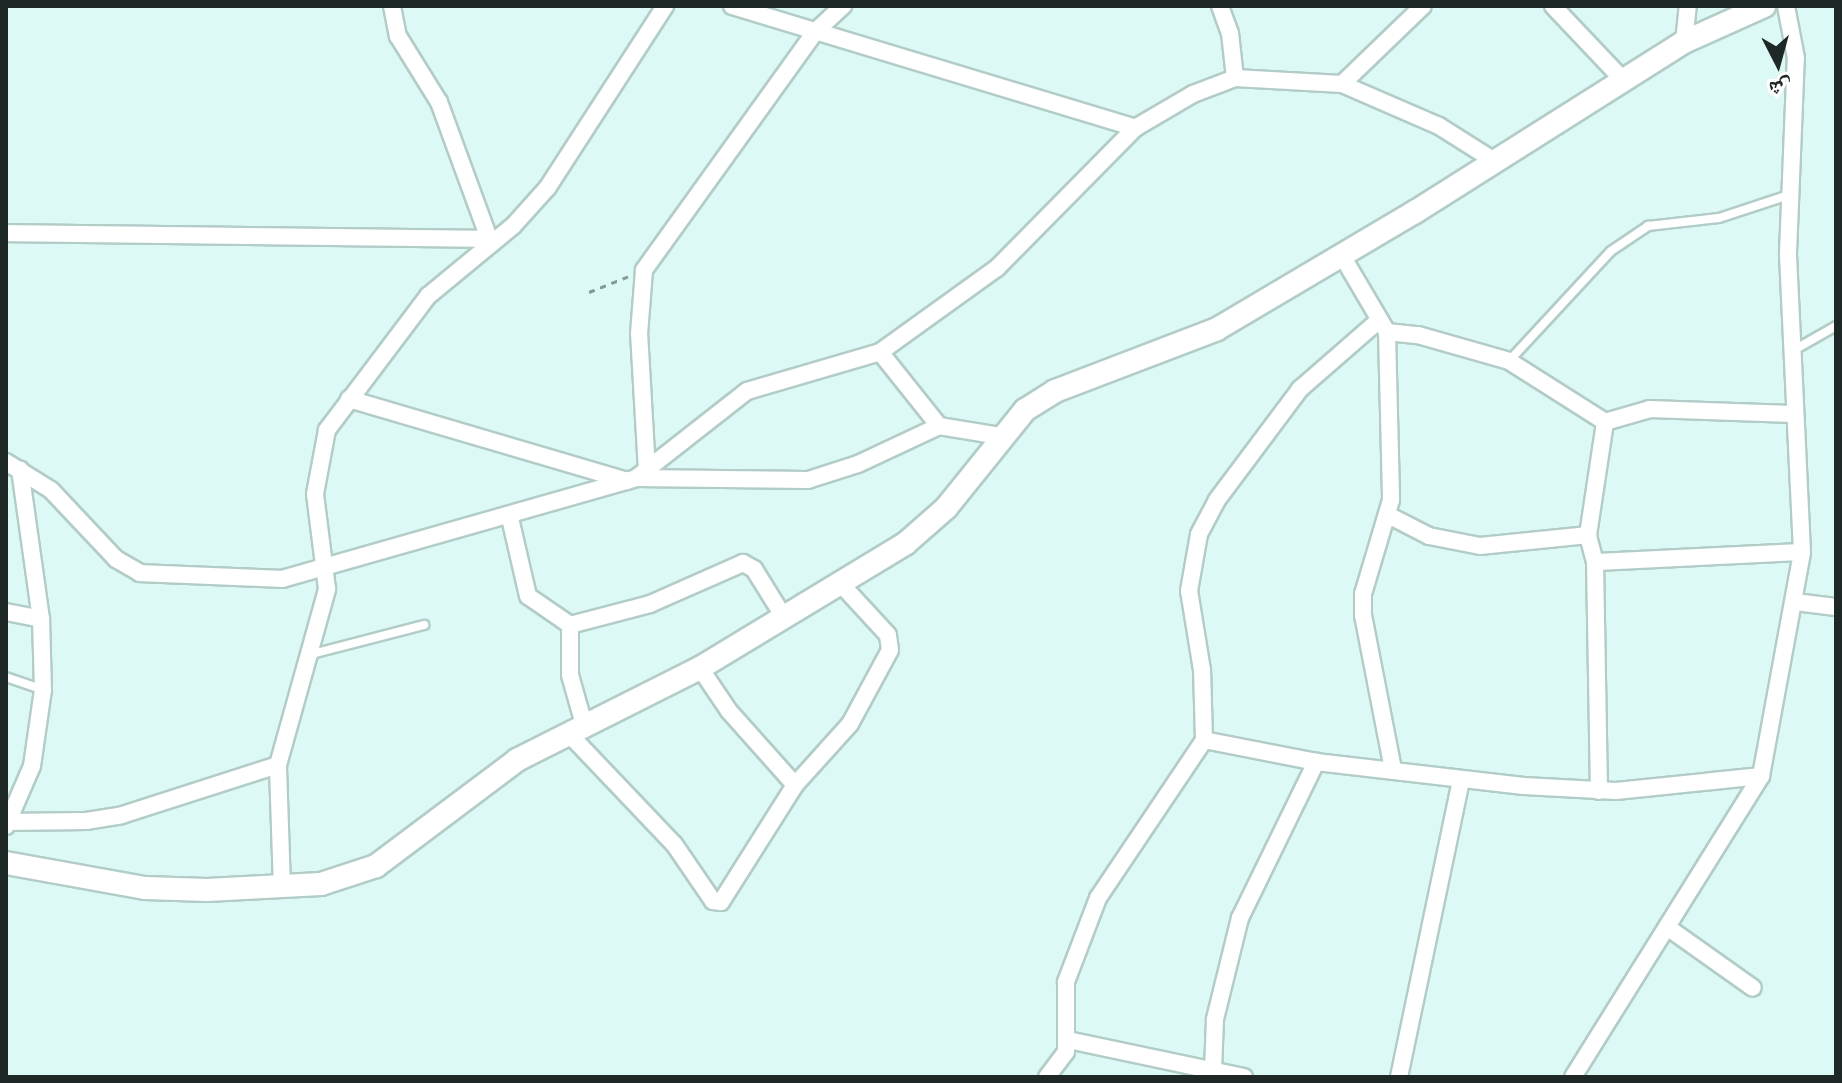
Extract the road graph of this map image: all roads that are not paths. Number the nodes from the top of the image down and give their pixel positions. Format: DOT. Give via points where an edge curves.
graph roads {
  1 [pos="392,6"];
  2 [pos="665,6"];
  3 [pos="732,6"];
  4 [pos="843,6"];
  5 [pos="1220,6"];
  6 [pos="1423,6"];
  7 [pos="1553,6"];
  8 [pos="1688,6"];
  9 [pos="1764,6"];
  10 [pos="1786,6"];
  11 [pos="816,31"];
  12 [pos="1684,42"];
  13 [pos="1235,78"];
  14 [pos="1624,81"];
  15 [pos="1342,84"];
  16 [pos="1135,128"];
  17 [pos="1496,162"];
  18 [pos="1789,195"];
  19 [pos="6,233"];
  20 [pos="490,242"];
  21 [pos="1341,254"];
  22 [pos="1383,326"];
  23 [pos="1836,326"];
  24 [pos="880,352"];
  25 [pos="1789,352"];
  26 [pos="1509,361"];
  27 [pos="349,399"];
  28 [pos="1792,414"];
  29 [pos="1605,422"];
  30 [pos="939,426"];
  31 [pos="1000,436"];
  32 [pos="13,465"];
  33 [pos="636,477"];
  34 [pos="1390,516"];
  35 [pos="510,518"];
  36 [pos="1588,535"];
  37 [pos="1802,552"];
  38 [pos="1595,562"];
  39 [pos="326,566"];
  40 [pos="841,584"];
  41 [pos="1795,602"];
  42 [pos="1836,607"];
  43 [pos="6,612"];
  44 [pos="41,619"];
  45 [pos="785,619"];
  46 [pos="424,625"];
  47 [pos="570,625"];
  48 [pos="312,654"];
  49 [pos="700,668"];
  50 [pos="6,677"];
  51 [pos="43,690"];
  52 [pos="578,732"];
  53 [pos="1204,740"];
  54 [pos="1316,762"];
  55 [pos="278,765"];
  56 [pos="1393,769"];
  57 [pos="1761,776"];
  58 [pos="1461,779"];
  59 [pos="795,785"];
  60 [pos="1599,791"];
  61 [pos="6,824"];
  62 [pos="6,863"];
  63 [pos="282,888"];
  64 [pos="1667,927"];
  65 [pos="1753,988"];
  66 [pos="1068,1040"];
  67 [pos="1213,1071"];
  68 [pos="1047,1077"];
  69 [pos="1244,1077"];
  70 [pos="1399,1077"];
  71 [pos="1573,1077"];
  1 -- 20 [label="street" via="398,36 439,102"];
  2 -- 20 [label="street" via="571,156"];
  3 -- 11 [label="street"];
  4 -- 11 [label="street"];
  5 -- 13 [label="street" via="1230,33"];
  6 -- 15 [label="street"];
  7 -- 14 [label="street"];
  8 -- 12 [label="street"];
  9 -- 12 [label="street"];
  10 -- 18 [label="street" via="1796,58"];
  11 -- 16 [label="street"];
  11 -- 33 [label="street" via="644,270"];
  12 -- 14 [label="street"];
  13 -- 15 [label="street"];
  13 -- 16 [label="street" via="1193,94"];
  14 -- 17 [label="street"];
  15 -- 17 [label="street" via="1439,126"];
  16 -- 24 [label="street" via="997,268"];
  17 -- 21 [label="street"];
  18 -- 25 [label="street"];
  18 -- 26 [label="lane" via="1719,218 1648,226 1600,262"];
  19 -- 20 [label="street"];
  20 -- 27 [label="street" via="428,296"];
  21 -- 22 [label="street"];
  21 -- 31 [label="street" via="1217,329 1055,391 1025,410"];
  22 -- 26 [label="street"];
  22 -- 34 [label="street"];
  22 -- 53 [label="street" via="1300,389 1217,500 1199,534 1189,591 1204,688"];
  23 -- 25 [label="lane"];
  24 -- 30 [label="street"];
  24 -- 33 [label="street" via="747,391"];
  25 -- 28 [label="street"];
  26 -- 29 [label="street"];
  27 -- 33 [label="street"];
  27 -- 39 [label="street" via="327,430 317,474 316,517"];
  28 -- 29 [label="street" via="1650,409"];
  28 -- 37 [label="street"];
  29 -- 36 [label="street"];
  30 -- 31 [label="street"];
  30 -- 33 [label="street" via="858,464 808,480"];
  31 -- 40 [label="street" via="946,508 905,544"];
  32 -- 39 [label="street" via="74,511 116,559 140,573 282,579"];
  32 -- 44 [label="street"];
  33 -- 35 [label="street"];
  34 -- 36 [label="street" via="1429,536 1480,546"];
  34 -- 56 [label="street" via="1369,572 1363,615"];
  35 -- 39 [label="street"];
  35 -- 47 [label="street" via="528,596"];
  36 -- 38 [label="street"];
  37 -- 38 [label="street"];
  37 -- 41 [label="street"];
  38 -- 60 [label="street"];
  39 -- 48 [label="street" via="327,589"];
  40 -- 45 [label="street"];
  40 -- 59 [label="street" via="888,635 890,650 838,742"];
  41 -- 42 [label="street"];
  41 -- 57 [label="street"];
  43 -- 44 [label="street"];
  44 -- 51 [label="street"];
  45 -- 47 [label="street" via="754,569 743,563 650,604"];
  45 -- 49 [label="street"];
  46 -- 48 [label="lane"];
  47 -- 52 [label="street"];
  48 -- 55 [label="street"];
  49 -- 52 [label="street"];
  49 -- 59 [label="street" via="729,711"];
  50 -- 51 [label="lane"];
  51 -- 61 [label="street" via="32,766"];
  52 -- 59 [label="street" via="717,903"];
  52 -- 63 [label="street" via="517,760 376,866 353,876"];
  53 -- 54 [label="street"];
  53 -- 66 [label="street" via="1098,898 1066,982"];
  54 -- 56 [label="street"];
  54 -- 67 [label="street" via="1240,918 1215,1019"];
  55 -- 61 [label="street" via="122,815"];
  55 -- 63 [label="street"];
  56 -- 58 [label="street"];
  57 -- 60 [label="street"];
  57 -- 64 [label="street"];
  58 -- 60 [label="street"];
  58 -- 70 [label="street"];
  62 -- 63 [label="street" via="145,888"];
  64 -- 65 [label="street"];
  64 -- 71 [label="street"];
  66 -- 67 [label="street"];
  66 -- 68 [label="street" via="1061,1061"];
  67 -- 69 [label="street"];
}
